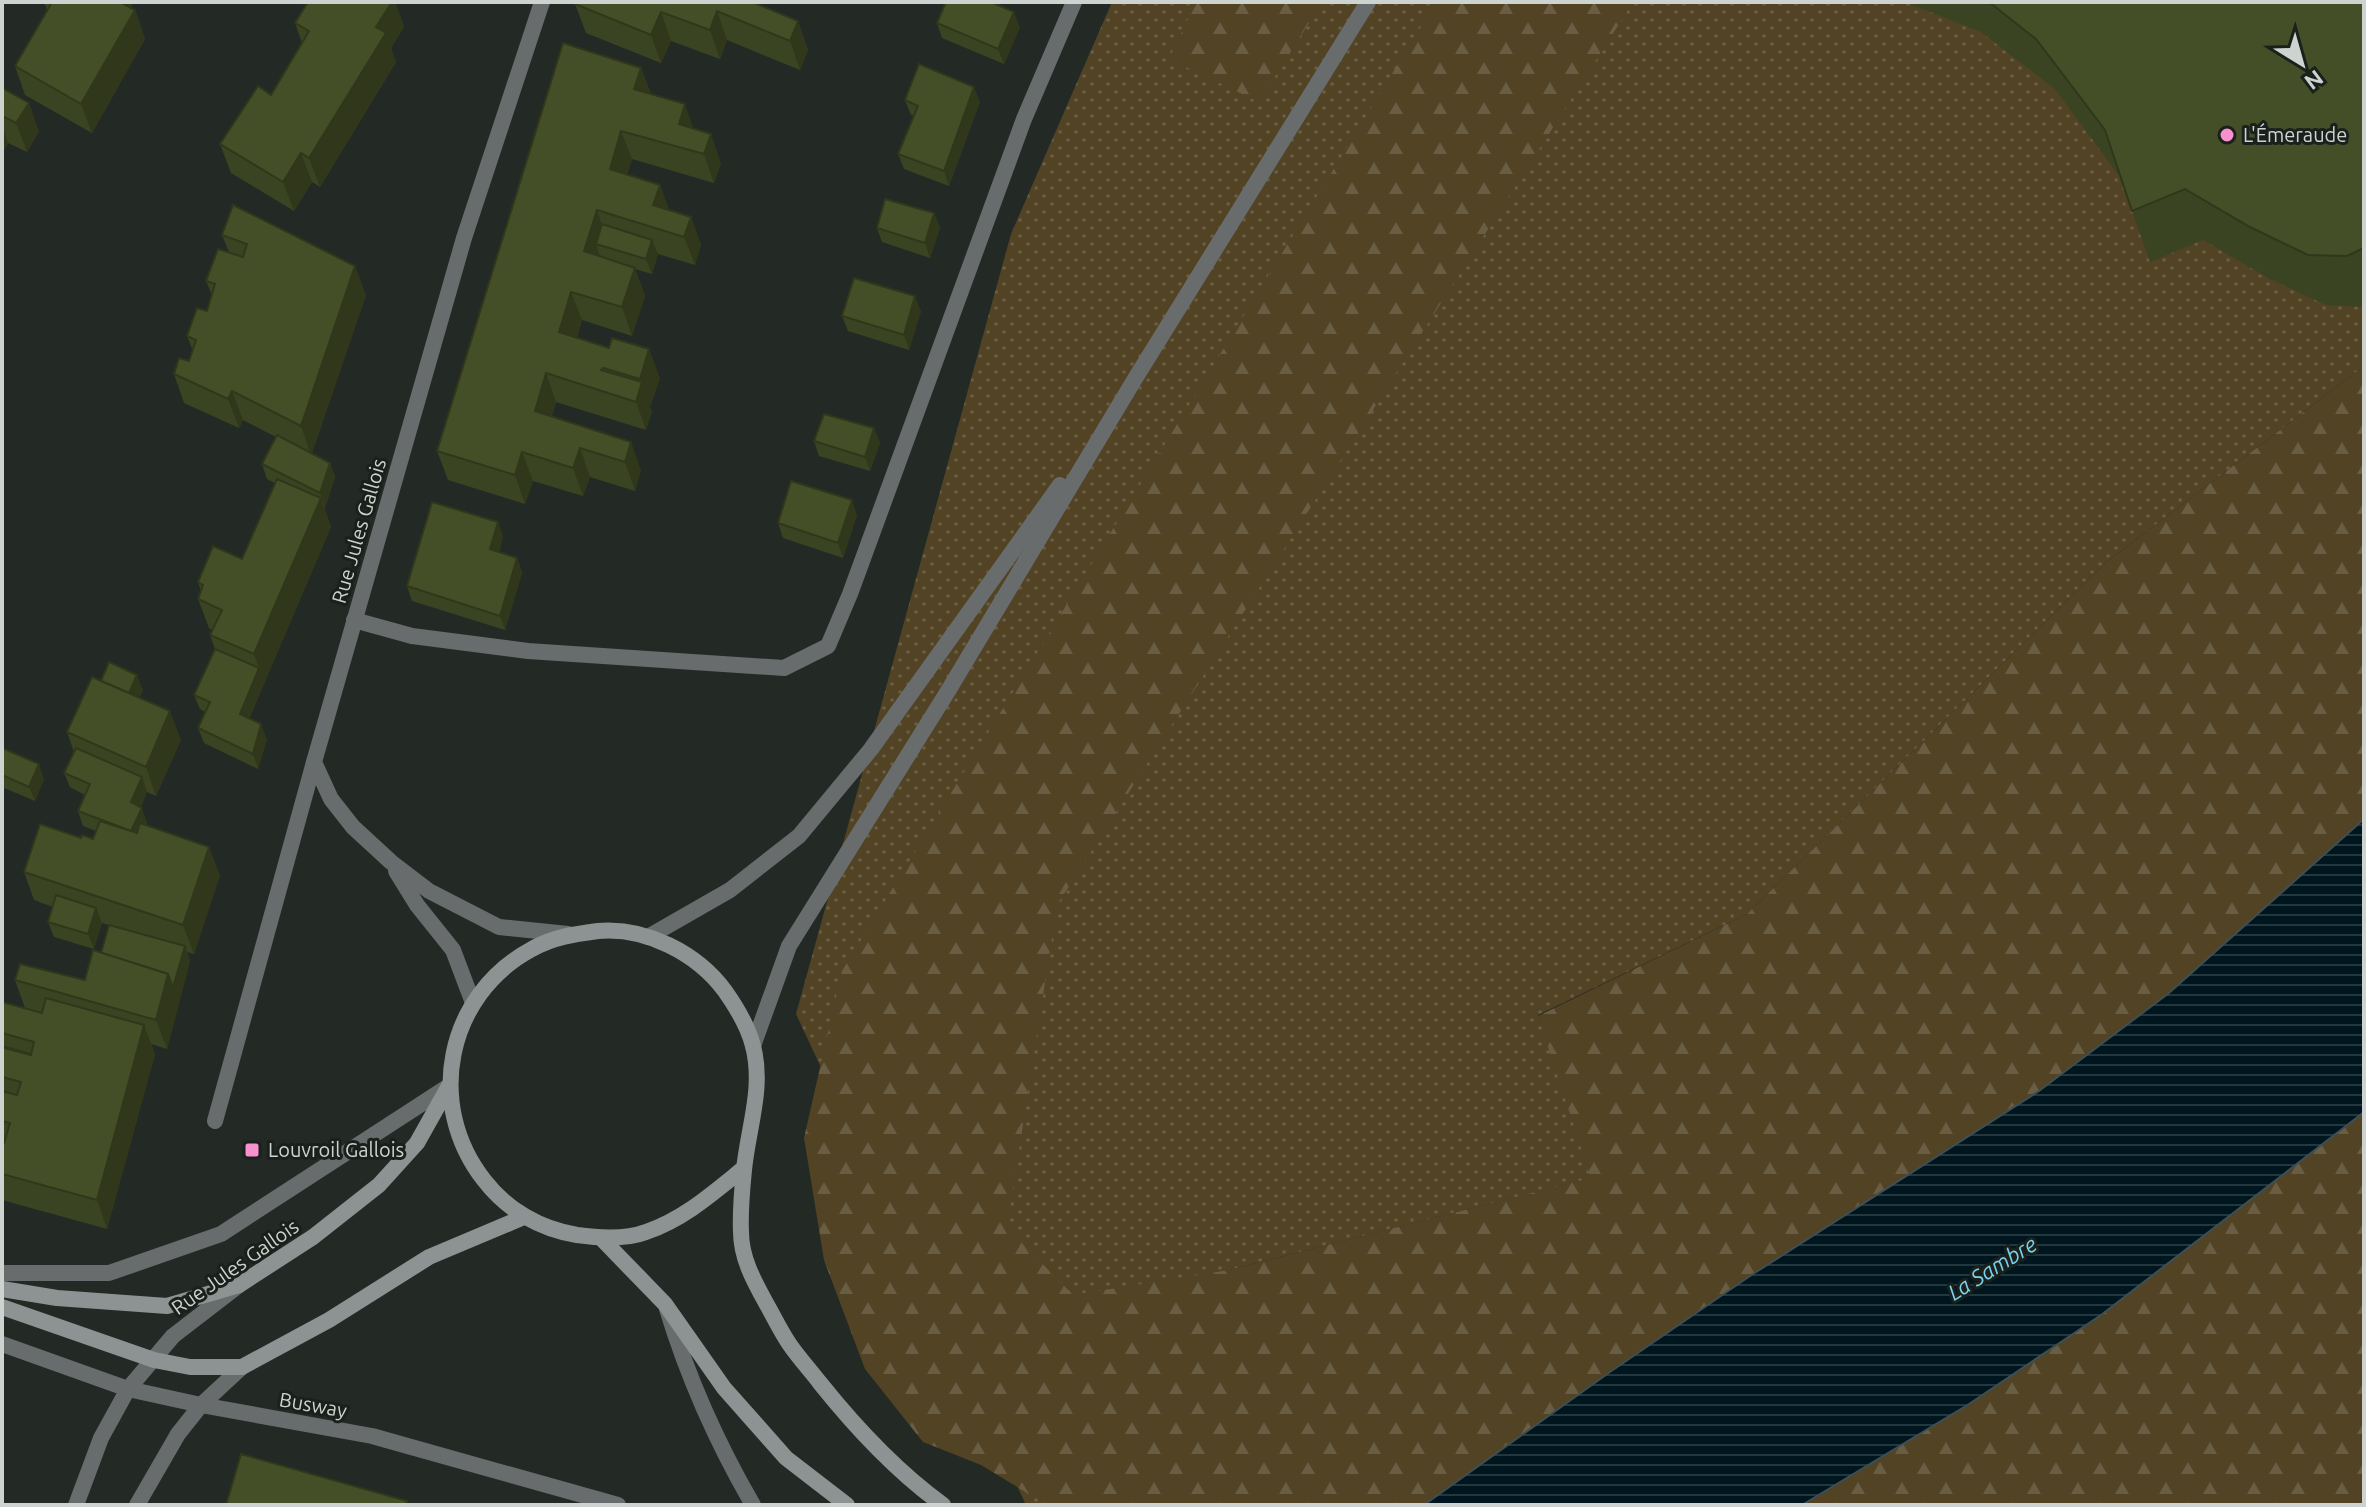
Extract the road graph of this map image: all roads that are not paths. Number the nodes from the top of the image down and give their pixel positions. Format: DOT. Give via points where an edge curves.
graph roads {
  1 [pos="1074,2"];
  2 [pos="1368,2"];
  3 [pos="541,3"];
  4 [pos="1133,382"];
  5 [pos="354,620"];
  6 [pos="314,762"];
  7 [pos="391,862"];
  8 [pos="569,934"];
  9 [pos="648,937"];
  10 [pos="473,1003"];
  11 [pos="753,1046"];
  12 [pos="449,1086"];
  13 [pos="215,1121"];
  14 [pos="744,1168"];
  15 [pos="524,1217"];
  16 [pos="601,1238"];
  17 [pos="2,1273"];
  18 [pos="239,1285"];
  19 [pos="2,1289"];
  20 [pos="665,1304"];
  21 [pos="2,1307"];
  22 [pos="2,1344"];
  23 [pos="154,1360"];
  24 [pos="242,1367"];
  25 [pos="128,1389"];
  26 [pos="201,1405"];
  27 [pos="76,1505"];
  28 [pos="137,1505"];
  29 [pos="618,1505"];
  30 [pos="753,1505"];
  31 [pos="847,1505"];
  32 [pos="943,1505"];
  1 -- 5 [label="street" via="1024,119 828,646 784,668 528,651 412,636"];
  2 -- 4 [label="street"];
  3 -- 5 [label="street, Rue Jules Gallois" via="464,238"];
  4 -- 9 [label="street" via="871,749 799,836 730,890"];
  4 -- 11 [label="street" via="789,946"];
  5 -- 6 [label="street, Rue Jules Gallois"];
  6 -- 7 [label="street" via="331,799"];
  6 -- 13 [label="street, Rue Jules Gallois"];
  7 -- 8 [label="street" via="429,891 499,927"];
  7 -- 10 [label="street" via="453,950"];
  8 -- 9 [label="main road" via="609,930"];
  8 -- 10 [label="main road" via="532,948 499,972"];
  9 -- 11 [label="main road" via="684,953 715,978 738,1010"];
  10 -- 12 [label="main road" via="455,1042"];
  11 -- 14 [label="main road" via="757,1086"];
  12 -- 15 [label="main road" via="456,1129 471,1163 494,1193"];
  12 -- 17 [label="street" via="221,1234 109,1273"];
  12 -- 18 [label="main road, Rue Jules Gallois" via="417,1143 379,1185"];
  14 -- 16 [label="main road" via="679,1218 642,1234"];
  14 -- 32 [label="main road" via="740,1236 749,1273 790,1345 855,1426"];
  15 -- 16 [label="main road" via="561,1232"];
  15 -- 24 [label="main road" via="429,1257"];
  16 -- 20 [label="main road"];
  18 -- 19 [label="main road" via="167,1306"];
  18 -- 23 [label="street, Rue Jules Gallois" via="173,1336"];
  20 -- 30 [label="street" via="684,1365"];
  20 -- 31 [label="main road" via="724,1388 786,1458"];
  21 -- 23 [label="main road"];
  22 -- 25 [label="street, Busway"];
  23 -- 24 [label="main road" via="190,1367"];
  23 -- 25 [label="street, Rue Jules Gallois"];
  24 -- 26 [label="street"];
  25 -- 26 [label="street, Busway"];
  25 -- 27 [label="street, Rue Jules Gallois" via="101,1438"];
  26 -- 28 [label="street"];
  26 -- 29 [label="street, Busway" via="372,1436"];
}
